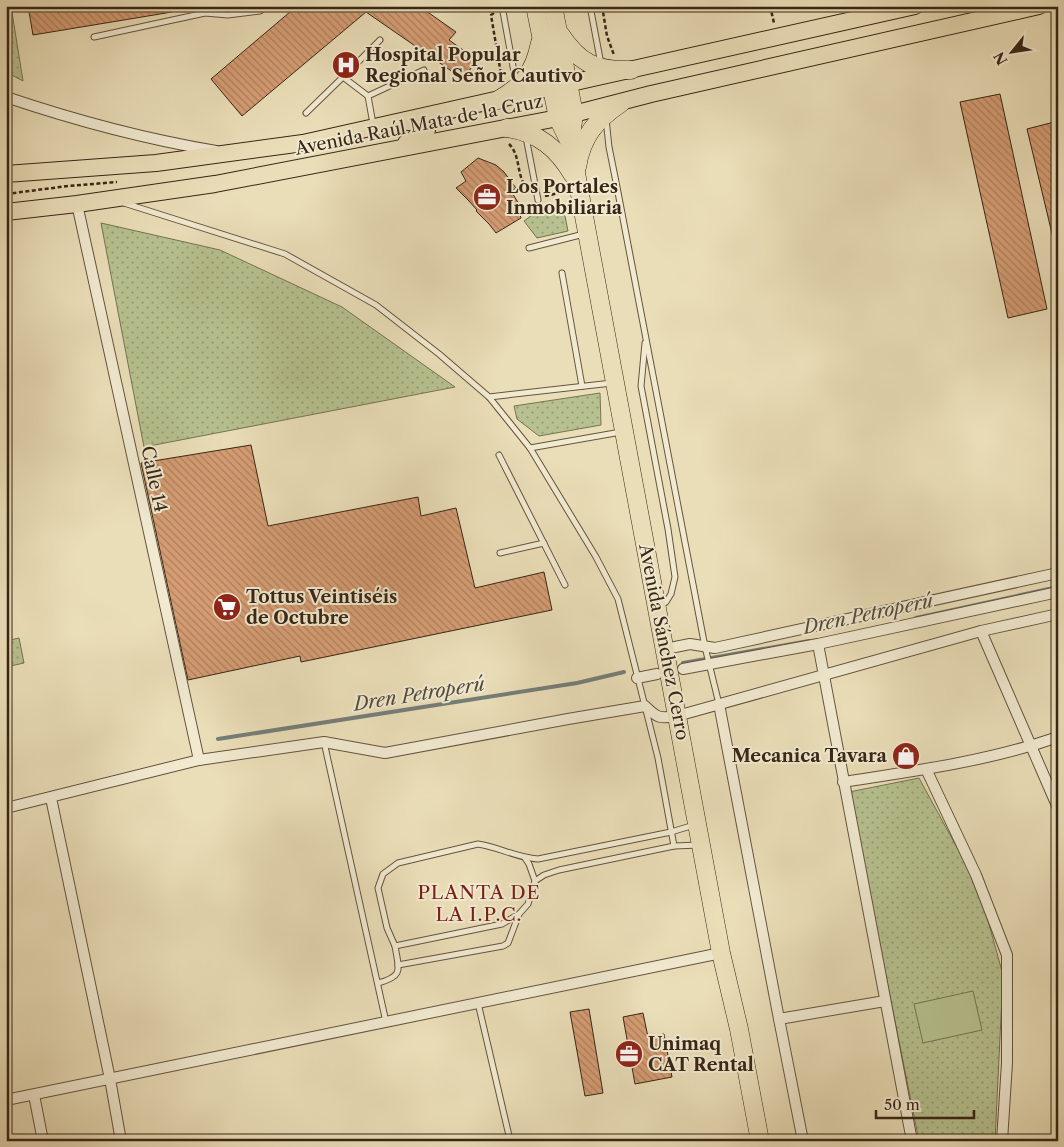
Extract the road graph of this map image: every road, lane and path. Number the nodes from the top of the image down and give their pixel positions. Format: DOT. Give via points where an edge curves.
graph roads {
  1 [pos="268,6"];
  2 [pos="535,6"];
  3 [pos="553,6"];
  4 [pos="590,6"];
  5 [pos="602,6"];
  6 [pos="770,6"];
  7 [pos="915,6"];
  8 [pos="1039,6"];
  9 [pos="502,8"];
  10 [pos="775,27"];
  11 [pos="558,31"];
  12 [pos="94,37"];
  13 [pos="380,40"];
  14 [pos="541,40"];
  15 [pos="615,56"];
  16 [pos="602,69"];
  17 [pos="424,70"];
  18 [pos="631,70"];
  19 [pos="469,71"];
  20 [pos="342,77"];
  21 [pos="485,81"];
  22 [pos="560,86"];
  23 [pos="505,92"];
  24 [pos="368,96"];
  25 [pos="6,97"];
  26 [pos="621,103"];
  27 [pos="306,113"];
  28 [pos="606,113"];
  29 [pos="566,116"];
  30 [pos="394,123"];
  31 [pos="374,127"];
  32 [pos="507,128"];
  33 [pos="525,131"];
  34 [pos="487,132"];
  35 [pos="230,153"];
  36 [pos="375,154"];
  37 [pos="6,174"];
  38 [pos="577,178"];
  39 [pos="537,198"];
  40 [pos="112,199"];
  41 [pos="77,204"];
  42 [pos="6,212"];
  43 [pos="587,233"];
  44 [pos="529,248"];
  45 [pos="562,273"];
  46 [pos="646,337"];
  47 [pos="615,382"];
  48 [pos="582,386"];
  49 [pos="488,397"];
  50 [pos="624,432"];
  51 [pos="530,448"];
  52 [pos="499,455"];
  53 [pos="544,544"];
  54 [pos="500,553"];
  55 [pos="1058,573"];
  56 [pos="565,585"];
  57 [pos="1058,592"];
  58 [pos="657,608"];
  59 [pos="1058,614"];
  60 [pos="981,630"];
  61 [pos="818,644"];
  62 [pos="705,647"];
  63 [pos="665,648"];
  64 [pos="710,665"];
  65 [pos="683,669"];
  66 [pos="657,674"];
  67 [pos="825,676"];
  68 [pos="637,678"];
  69 [pos="719,704"];
  70 [pos="644,706"];
  71 [pos="677,716"];
  72 [pos="1058,737"];
  73 [pos="324,742"];
  74 [pos="1030,747"];
  75 [pos="199,760"];
  76 [pos="926,770"];
  77 [pos="843,782"];
  78 [pos="51,798"];
  79 [pos="6,808"];
  80 [pos="1058,808"];
  81 [pos="697,824"];
  82 [pos="671,832"];
  83 [pos="701,844"];
  84 [pos="674,846"];
  85 [pos="525,858"];
  86 [pos="535,881"];
  87 [pos="519,914"];
  88 [pos="395,946"];
  89 [pos="721,953"];
  90 [pos="398,965"];
  91 [pos="378,982"];
  92 [pos="885,1001"];
  93 [pos="478,1003"];
  94 [pos="779,1019"];
  95 [pos="386,1022"];
  96 [pos="110,1079"];
  97 [pos="34,1095"];
  98 [pos="6,1100"];
  99 [pos="510,1140"];
  100 [pos="44,1141"];
  101 [pos="121,1141"];
  102 [pos="760,1141"];
  103 [pos="804,1141"];
  104 [pos="912,1141"];
  105 [pos="1002,1141"];
  1 -- 12 [label="lane" via="260,11 228,15 205,13"];
  2 -- 14 [label="highway, Avenida Sánchez Cerro"];
  3 -- 11 [label="highway, Avenida Sánchez Cerro"];
  4 -- 16 [label="lane"];
  5 -- 15 [label="path" via="607,36"];
  6 -- 10 [label="path"];
  7 -- 18 [label="main road, Avenida Raúl Mata de la Cruz"];
  8 -- 26 [label="main road, Avenida Raúl Mata de la Cruz"];
  9 -- 23 [label="lane"];
  9 -- 23 [label="path" via="491,15"];
  11 -- 16 [label="highway" via="574,52"];
  11 -- 22 [label="highway, Avenida Sánchez Cerro"];
  13 -- 20 [label="lane"];
  14 -- 22 [label="highway, Avenida Sánchez Cerro"];
  14 -- 23 [label="highway" via="533,68"];
  16 -- 18 [label="highway"];
  17 -- 24 [label="lane"];
  18 -- 22 [label="main road, Avenida Raúl Mata de la Cruz"];
  19 -- 21 [label="path"];
  20 -- 24 [label="lane"];
  20 -- 27 [label="lane"];
  22 -- 23 [label="main road, Avenida Raúl Mata de la Cruz"];
  22 -- 29 [label="highway, Avenida Sánchez Cerro"];
  23 -- 30 [label="main road, Avenida Raúl Mata de la Cruz"];
  24 -- 31 [label="lane"];
  25 -- 35 [label="street" via="185,146"];
  26 -- 28 [label="highway"];
  26 -- 29 [label="main road, Avenida Raúl Mata de la Cruz"];
  28 -- 38 [label="highway" via="595,123 582,146"];
  28 -- 46 [label="lane" via="609,147"];
  29 -- 32 [label="main road, Avenida Raúl Mata de la Cruz"];
  29 -- 38 [label="highway, Avenida Sánchez Cerro"];
  30 -- 31 [label="main road, Avenida Raúl Mata de la Cruz"];
  30 -- 36 [label="main road" via="418,122 427,130 399,147"];
  31 -- 35 [label="main road, Avenida Raúl Mata de la Cruz" via="303,143"];
  32 -- 33 [label="highway"];
  32 -- 34 [label="main road, Avenida Raúl Mata de la Cruz"];
  33 -- 38 [label="highway" via="554,150"];
  33 -- 39 [label="lane"];
  34 -- 36 [label="main road, Avenida Raúl Mata de la Cruz"];
  34 -- 39 [label="path" via="488,138 503,140 513,148 521,180"];
  35 -- 37 [label="main road, Avenida Raúl Mata de la Cruz" via="156,163"];
  36 -- 40 [label="main road, Avenida Raúl Mata de la Cruz" via="215,184"];
  38 -- 43 [label="highway, Avenida Sánchez Cerro"];
  40 -- 41 [label="main road, Avenida Raúl Mata de la Cruz"];
  40 -- 49 [label="lane" via="285,254 376,305"];
  41 -- 42 [label="main road, Avenida Raúl Mata de la Cruz"];
  41 -- 75 [label="street, Calle 14"];
  43 -- 44 [label="lane"];
  43 -- 47 [label="highway, Avenida Sánchez Cerro"];
  45 -- 48 [label="lane"];
  46 -- 58 [label="lane" via="641,386 674,578 671,594"];
  46 -- 62 [label="lane"];
  47 -- 48 [label="lane"];
  47 -- 50 [label="highway, Avenida Sánchez Cerro"];
  48 -- 49 [label="lane"];
  49 -- 51 [label="lane"];
  50 -- 51 [label="lane"];
  50 -- 58 [label="highway, Avenida Sánchez Cerro"];
  51 -- 68 [label="lane" via="618,599"];
  52 -- 53 [label="lane"];
  53 -- 54 [label="lane"];
  53 -- 56 [label="lane"];
  55 -- 62 [label="street" via="715,648"];
  57 -- 61 [label="street"];
  58 -- 63 [label="highway, Avenida Sánchez Cerro"];
  59 -- 60 [label="street"];
  60 -- 67 [label="street"];
  60 -- 74 [label="street"];
  61 -- 64 [label="street"];
  61 -- 67 [label="street"];
  62 -- 63 [label="street" via="690,644"];
  62 -- 64 [label="lane"];
  63 -- 71 [label="highway, Avenida Sánchez Cerro"];
  64 -- 65 [label="street"];
  64 -- 69 [label="lane"];
  66 -- 68 [label="street"];
  67 -- 69 [label="street"];
  67 -- 77 [label="street"];
  68 -- 70 [label="lane"];
  69 -- 71 [label="street"];
  69 -- 94 [label="street"];
  70 -- 71 [label="street" via="663,719"];
  70 -- 73 [label="street" via="385,754"];
  70 -- 82 [label="lane" via="658,758"];
  71 -- 81 [label="highway, Avenida Sánchez Cerro"];
  72 -- 74 [label="street"];
  73 -- 75 [label="street"];
  73 -- 91 [label="lane"];
  74 -- 76 [label="street"];
  74 -- 80 [label="street"];
  75 -- 78 [label="street"];
  76 -- 77 [label="street"];
  76 -- 105 [label="street" via="976,875 1007,954 1007,1063"];
  77 -- 92 [label="street"];
  78 -- 79 [label="street"];
  78 -- 96 [label="street"];
  81 -- 82 [label="lane"];
  81 -- 83 [label="highway, Avenida Sánchez Cerro"];
  82 -- 84 [label="lane"];
  82 -- 85 [label="lane" via="557,856"];
  83 -- 84 [label="lane"];
  83 -- 89 [label="highway, Avenida Sánchez Cerro"];
  84 -- 86 [label="lane" via="559,870"];
  85 -- 86 [label="lane"];
  85 -- 88 [label="lane" via="478,844 398,863 383,874 378,888 387,928"];
  86 -- 87 [label="lane" via="528,904"];
  87 -- 88 [label="lane" via="502,924"];
  87 -- 90 [label="lane" via="508,942 503,946"];
  88 -- 90 [label="lane"];
  89 -- 93 [label="street"];
  89 -- 102 [label="highway, Avenida Sánchez Cerro"];
  90 -- 91 [label="lane" via="395,976"];
  91 -- 95 [label="lane"];
  92 -- 94 [label="street"];
  92 -- 104 [label="street"];
  93 -- 95 [label="street"];
  93 -- 99 [label="lane"];
  94 -- 103 [label="street"];
  95 -- 96 [label="street"];
  96 -- 97 [label="street"];
  96 -- 101 [label="street"];
  97 -- 98 [label="street"];
  97 -- 100 [label="street"];
}
